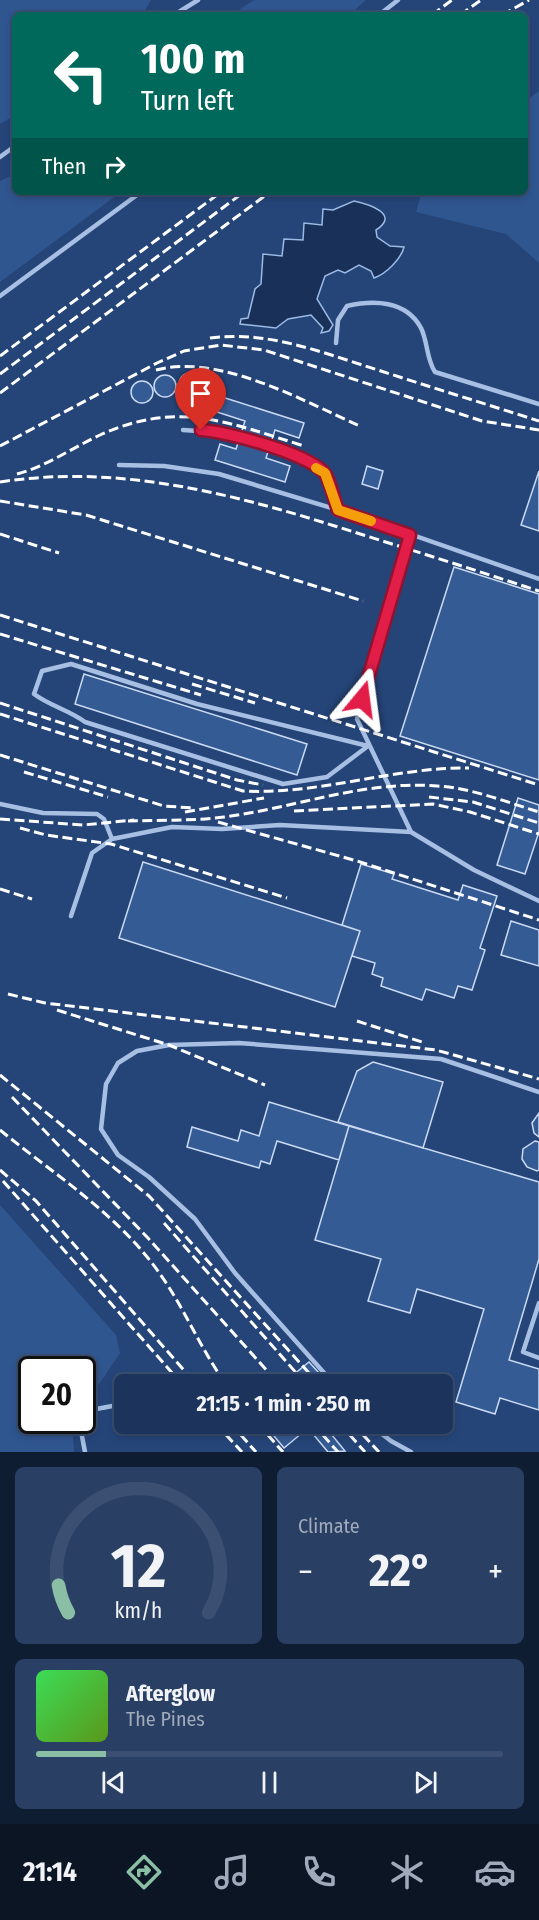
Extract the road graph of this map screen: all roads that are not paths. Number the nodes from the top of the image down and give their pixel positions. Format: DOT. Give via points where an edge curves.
graph roads {
  1 [pos="198,0"];
  2 [pos="399,0"];
  3 [pos="179,12"];
  4 [pos="383,12"];
  5 [pos="137,195"];
  6 [pos="0,296"];
  7 [pos="336,343"];
  8 [pos="539,404"];
  9 [pos="183,430"];
  10 [pos="119,465"];
  11 [pos="338,510"];
  12 [pos="410,535"];
  13 [pos="539,579"];
  14 [pos="368,746"];
  15 [pos="0,804"];
  16 [pos="411,832"];
  17 [pos="112,838"];
  18 [pos="539,901"];
  19 [pos="71,916"];
  20 [pos="539,1092"];
  21 [pos="539,1303"];
  22 [pos="539,1358"];
  23 [pos="325,1374"];
  24 [pos="114,1406"];
  25 [pos="381,1434"];
  26 [pos="85,1452"];
  27 [pos="411,1452"];
  1 -- 3 [label="lane"];
  2 -- 4 [label="lane"];
  5 -- 6 [label="lane"];
  7 -- 8 [label="lane" via="338,320 347,306 372,300 402,308 421,328 435,372"];
  9 -- 11 [label="lane" via="219,431 289,453 325,473"];
  10 -- 11 [label="lane" via="164,466 219,474"];
  11 -- 12 [label="lane"];
  12 -- 13 [label="lane"];
  12 -- 14 [label="lane" via="357,719"];
  14 -- 14 [label="lane" via="197,704 71,664 42,671 34,694 70,710 85,722 282,784 327,777"];
  14 -- 16 [label="lane"];
  15 -- 17 [label="lane" via="43,813 97,814 104,819"];
  16 -- 17 [label="lane" via="280,825 172,827"];
  16 -- 18 [label="lane" via="474,870"];
  17 -- 19 [label="lane" via="92,853"];
  20 -- 23 [label="lane" via="441,1059 240,1043 169,1045 137,1051 118,1063 106,1084 101,1129 118,1155 195,1219 234,1273"];
  21 -- 22 [label="lane" via="523,1352"];
  24 -- 26 [label="lane" via="92,1410 81,1431"];
  25 -- 27 [label="lane"];
}
